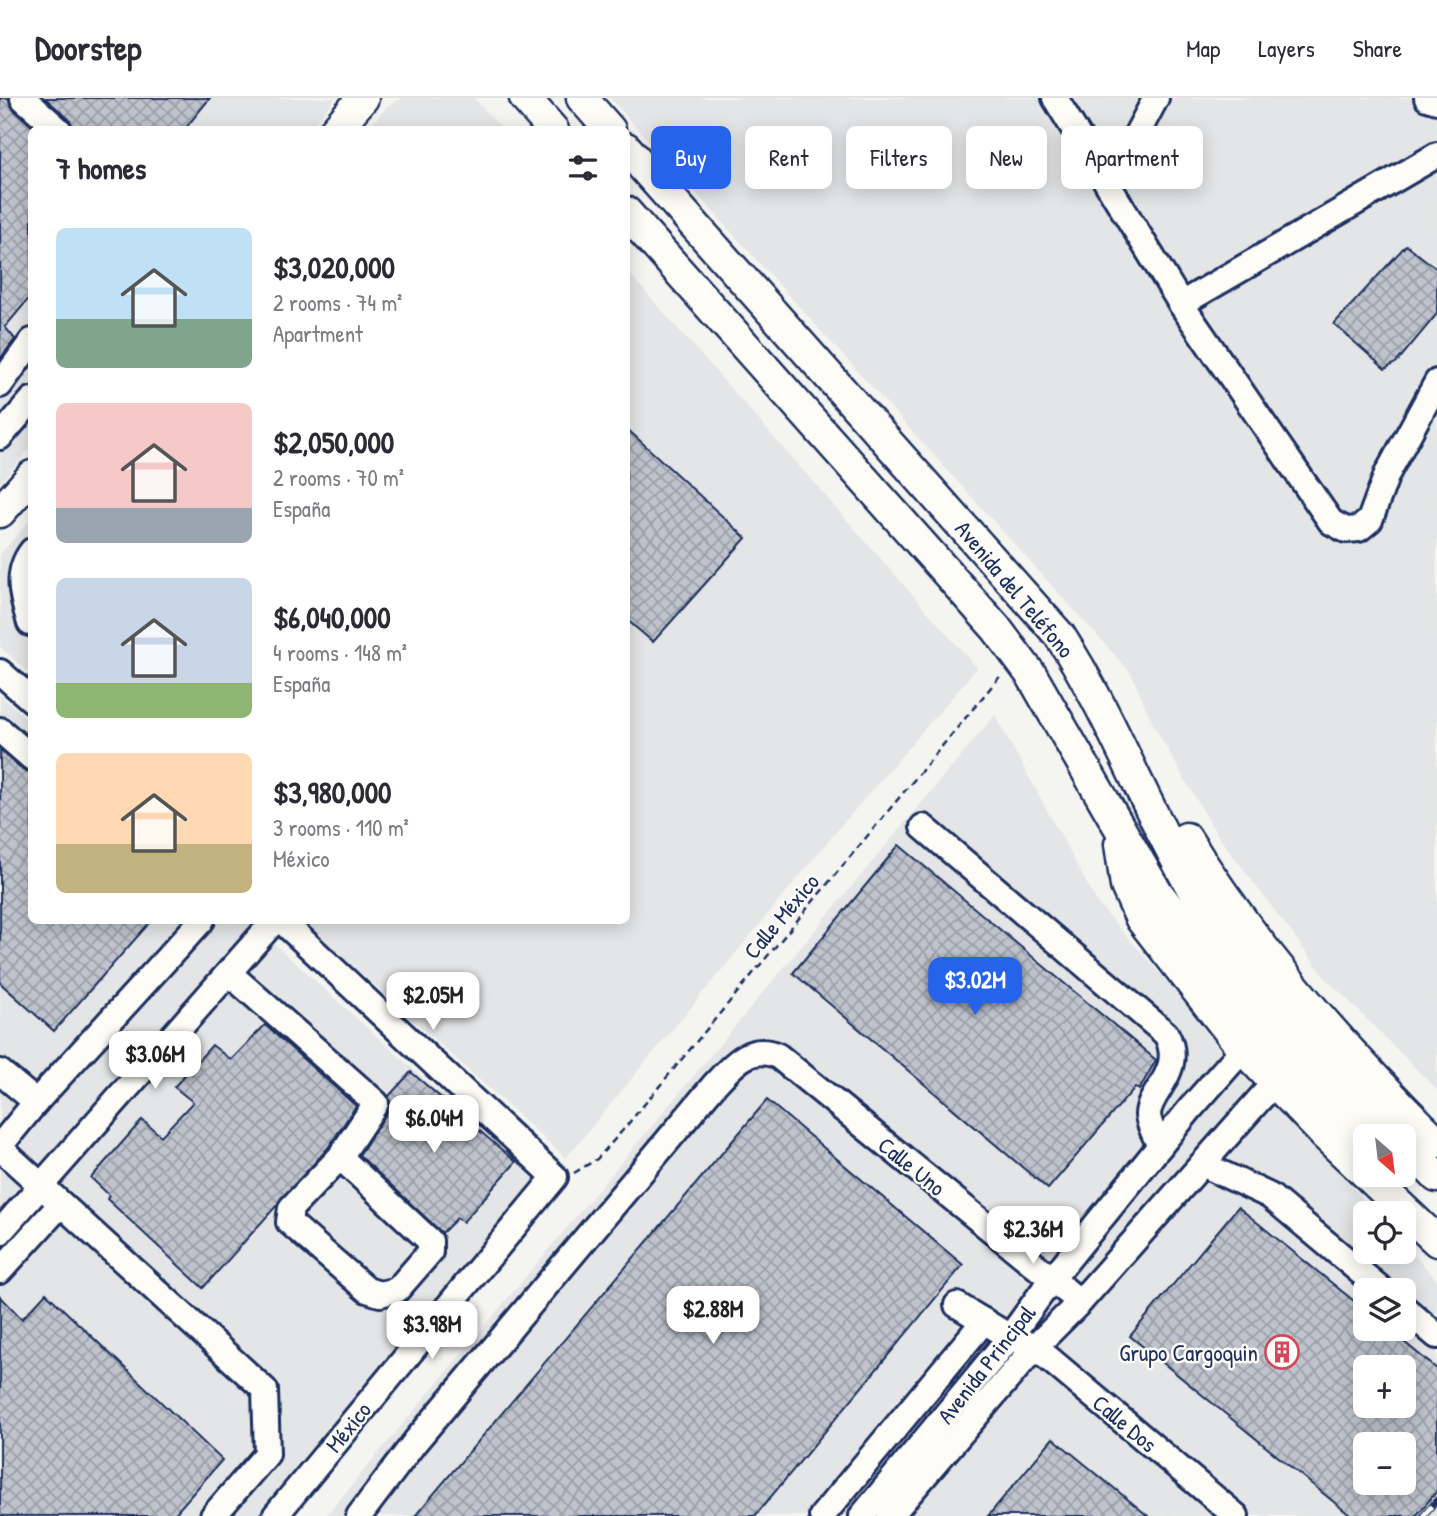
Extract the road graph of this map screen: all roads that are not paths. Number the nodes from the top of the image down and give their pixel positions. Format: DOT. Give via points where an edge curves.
graph roads {
  1 [pos="23,98"];
  2 [pos="363,98"];
  3 [pos="525,98"];
  4 [pos="582,98"];
  5 [pos="1055,98"];
  6 [pos="1157,98"];
  7 [pos="1427,98"];
  8 [pos="1437,101"];
  9 [pos="54,126"];
  10 [pos="338,126"];
  11 [pos="550,126"];
  12 [pos="606,126"];
  13 [pos="1072,126"];
  14 [pos="1142,126"];
  15 [pos="630,152"];
  16 [pos="1437,155"];
  17 [pos="1111,189"];
  18 [pos="630,217"];
  19 [pos="1181,303"];
  20 [pos="28,346"];
  21 [pos="1437,382"];
  22 [pos="0,385"];
  23 [pos="28,404"];
  24 [pos="2,431"];
  25 [pos="28,480"];
  26 [pos="0,512"];
  27 [pos="28,558"];
  28 [pos="28,612"];
  29 [pos="0,672"];
  30 [pos="28,696"];
  31 [pos="0,730"];
  32 [pos="28,754"];
  33 [pos="1135,777"];
  34 [pos="923,827"];
  35 [pos="1118,830"];
  36 [pos="198,924"];
  37 [pos="272,924"];
  38 [pos="285,924"];
  39 [pos="229,973"];
  40 [pos="1243,1049"];
  41 [pos="0,1072"];
  42 [pos="1274,1083"];
  43 [pos="36,1102"];
  44 [pos="10,1120"];
  45 [pos="1385,1124"];
  46 [pos="1353,1132"];
  47 [pos="1437,1142"];
  48 [pos="1160,1146"];
  49 [pos="0,1147"];
  50 [pos="1416,1155"];
  51 [pos="340,1157"];
  52 [pos="1202,1164"];
  53 [pos="1437,1177"];
  54 [pos="41,1185"];
  55 [pos="1407,1187"];
  56 [pos="61,1204"];
  57 [pos="1437,1217"];
  58 [pos="0,1231"];
  59 [pos="1437,1241"];
  60 [pos="0,1271"];
  61 [pos="1368,1278"];
  62 [pos="1051,1280"];
  63 [pos="1080,1302"];
  64 [pos="957,1305"];
  65 [pos="1416,1318"];
  66 [pos="984,1321"];
  67 [pos="1437,1336"];
  68 [pos="1010,1337"];
  69 [pos="1035,1347"];
  70 [pos="937,1443"];
  71 [pos="878,1449"];
  72 [pos="213,1516"];
  73 [pos="275,1516"];
  74 [pos="359,1516"];
  75 [pos="822,1516"];
  76 [pos="862,1516"];
  77 [pos="890,1516"];
  78 [pos="1236,1516"];
  1 -- 9 [label="street"];
  2 -- 10 [label="main road"];
  3 -- 11 [label="main road"];
  4 -- 12 [label="main road"];
  5 -- 13 [label="street"];
  6 -- 14 [label="street"];
  7 -- 8 [label="street"];
  15 -- 33 [label="main road, Avenida del Teléfono" via="1036,606 1081,669"];
  16 -- 19 [label="street"];
  17 -- 19 [label="street"];
  18 -- 35 [label="main road, Avenida del Teléfono" via="1017,656 1070,740"];
  19 -- 21 [label="street" via="1332,522 1346,530 1359,529 1370,520 1387,474"];
  20 -- 22 [label="street"];
  23 -- 24 [label="street"];
  25 -- 26 [label="main road"];
  27 -- 28 [label="street" via="20,582"];
  29 -- 30 [label="street"];
  31 -- 32 [label="street"];
  33 -- 45 [label="main road, Avenida del Teléfono" via="1198,897 1272,999"];
  33 -- 47 [label="main road" via="1176,823 1218,888 1290,982"];
  34 -- 48 [label="street" via="1166,1034 1171,1049 1167,1076 1148,1117"];
  35 -- 40 [label="main road" via="1126,886 1141,919"];
  35 -- 46 [label="main road, Avenida del Teléfono" via="1174,916 1288,1061"];
  36 -- 43 [label="street"];
  37 -- 39 [label="street"];
  38 -- 73 [label="street, México" via="555,1177"];
  39 -- 51 [label="street" via="376,1103"];
  39 -- 54 [label="street"];
  40 -- 42 [label="main road"];
  40 -- 48 [label="street, Avenida Principal"];
  41 -- 43 [label="street"];
  42 -- 52 [label="street, Avenida Principal"];
  42 -- 59 [label="main road"];
  43 -- 44 [label="street"];
  44 -- 49 [label="street"];
  48 -- 62 [label="street, Avenida Principal"];
  49 -- 54 [label="street"];
  50 -- 53 [label="main road"];
  51 -- 51 [label="street" via="291,1208 289,1223 367,1290 380,1294 397,1290 429,1252 430,1241"];
  52 -- 61 [label="street" via="1270,1196"];
  52 -- 63 [label="street, Avenida Principal"];
  54 -- 56 [label="street"];
  54 -- 58 [label="street"];
  55 -- 57 [label="main road"];
  56 -- 60 [label="street"];
  56 -- 72 [label="street" via="265,1390 267,1454"];
  62 -- 63 [label="street, Calle Uno"];
  62 -- 68 [label="street, Avenida Principal"];
  62 -- 74 [label="street, Calle Uno" via="778,1056 767,1051 748,1054 715,1084 415,1442"];
  63 -- 69 [label="street, Avenida Principal"];
  64 -- 66 [label="street, Calle Dos"];
  65 -- 67 [label="street"];
  66 -- 68 [label="street, Calle Dos"];
  66 -- 71 [label="street"];
  68 -- 69 [label="street, Calle Dos"];
  68 -- 70 [label="street, Avenida Principal"];
  69 -- 70 [label="street, Avenida Principal"];
  69 -- 78 [label="street, Calle Dos"];
  70 -- 71 [label="street"];
  70 -- 76 [label="street, Avenida Principal"];
  70 -- 77 [label="street, Avenida Principal"];
  71 -- 75 [label="street"];
}
